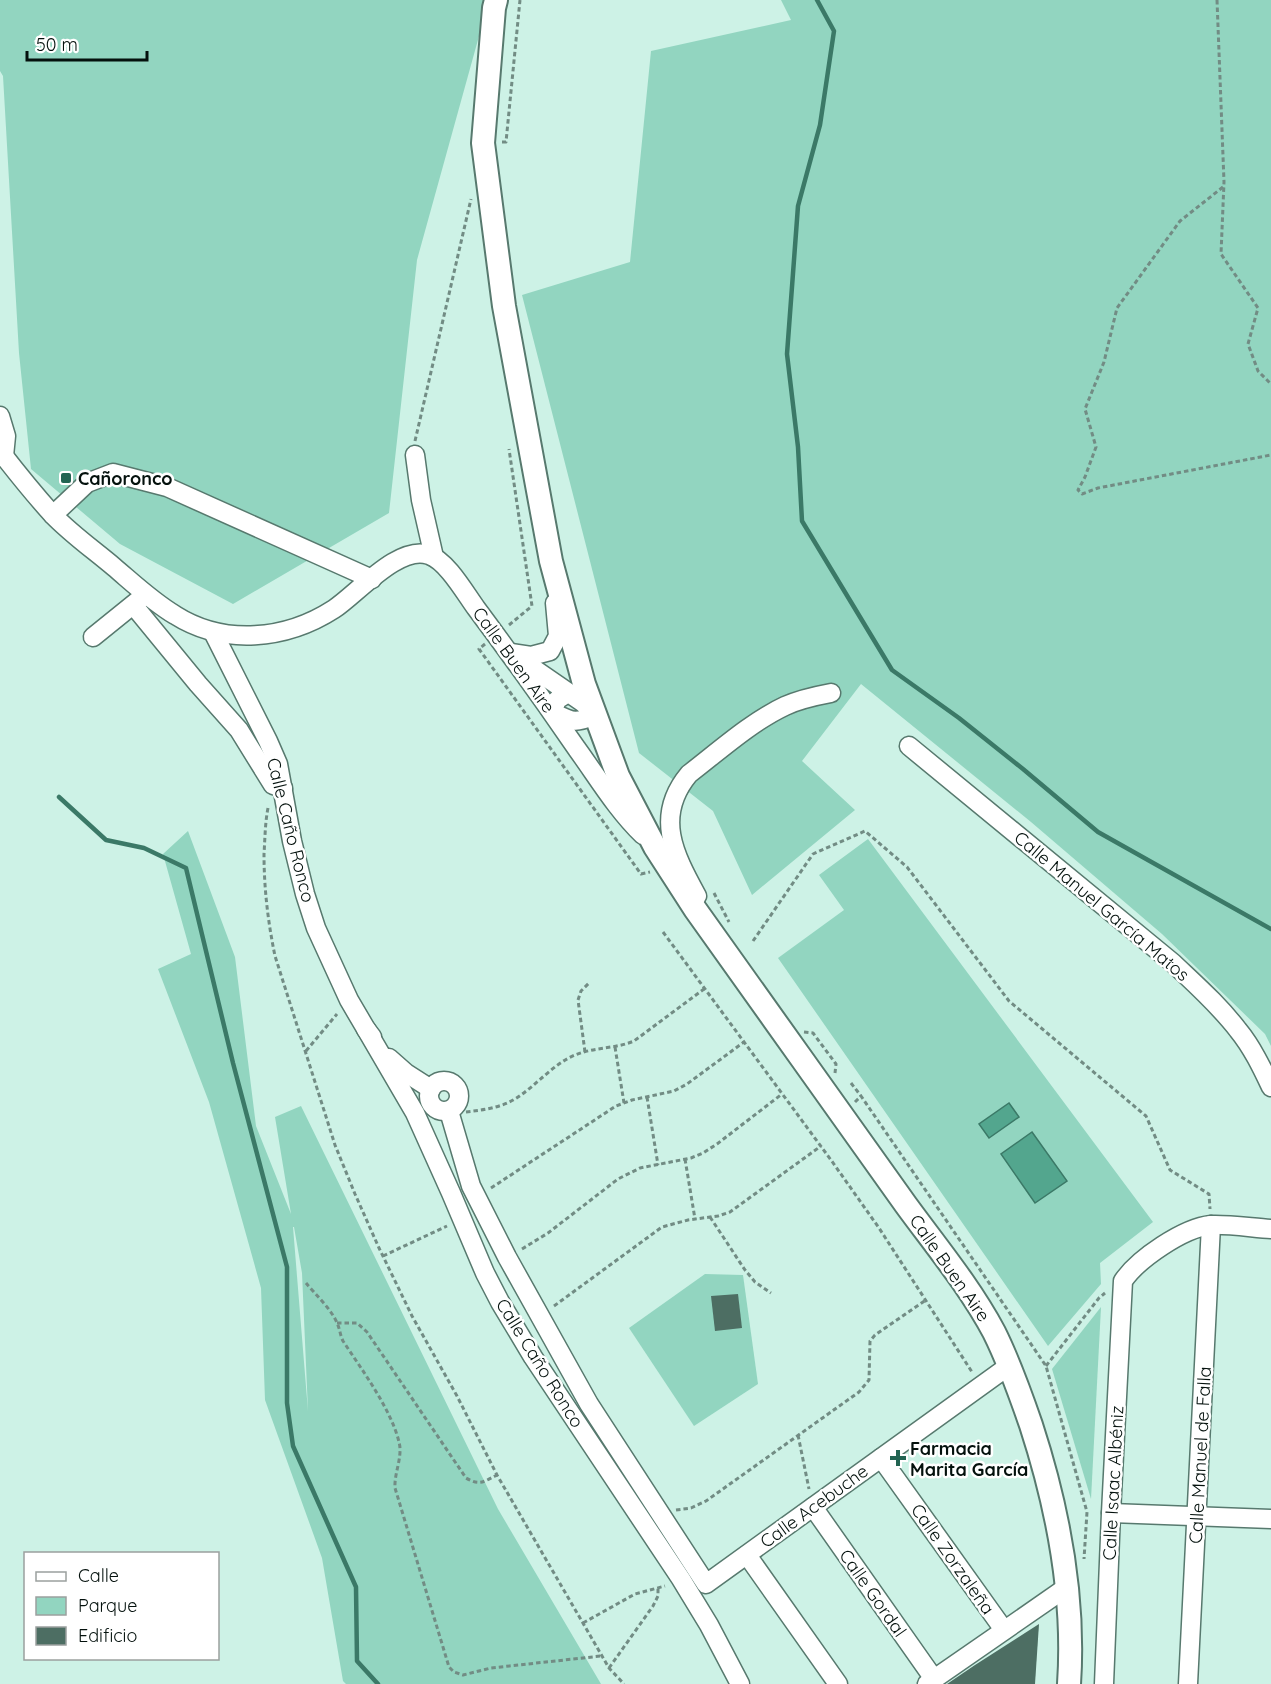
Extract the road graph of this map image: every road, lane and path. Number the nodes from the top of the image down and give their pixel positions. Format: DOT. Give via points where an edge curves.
graph roads {
  1 [pos="496,0"];
  2 [pos="520,0"];
  3 [pos="1217,0"];
  4 [pos="483,144"];
  5 [pos="1223,187"];
  6 [pos="473,189"];
  7 [pos="1271,384"];
  8 [pos="0,416"];
  9 [pos="2,454"];
  10 [pos="415,454"];
  11 [pos="1271,455"];
  12 [pos="538,487"];
  13 [pos="53,515"];
  14 [pos="434,557"];
  15 [pos="551,561"];
  16 [pos="372,579"];
  17 [pos="147,594"];
  18 [pos="139,612"];
  19 [pos="213,632"];
  20 [pos="93,637"];
  21 [pos="509,652"];
  22 [pos="568,693"];
  23 [pos="831,693"];
  24 [pos="552,712"];
  25 [pos="596,715"];
  26 [pos="909,746"];
  27 [pos="279,787"];
  28 [pos="655,847"];
  29 [pos="694,909"];
  30 [pos="663,932"];
  31 [pos="753,941"];
  32 [pos="738,970"];
  33 [pos="590,982"];
  34 [pos="704,988"];
  35 [pos="349,1000"];
  36 [pos="366,1029"];
  37 [pos="744,1042"];
  38 [pos="615,1047"];
  39 [pos="306,1051"];
  40 [pos="585,1052"];
  41 [pos="851,1083"];
  42 [pos="1271,1087"];
  43 [pos="431,1089"];
  44 [pos="782,1094"];
  45 [pos="861,1096"];
  46 [pos="647,1097"];
  47 [pos="624,1103"];
  48 [pos="450,1113"];
  49 [pos="842,1113"];
  50 [pos="821,1146"];
  51 [pos="685,1159"];
  52 [pos="658,1165"];
  53 [pos="476,1196"];
  54 [pos="710,1217"];
  55 [pos="462,1218"];
  56 [pos="695,1219"];
  57 [pos="1211,1225"];
  58 [pos="1271,1229"];
  59 [pos="383,1256"];
  60 [pos="507,1257"];
  61 [pos="1123,1281"];
  62 [pos="306,1283"];
  63 [pos="771,1293"];
  64 [pos="926,1300"];
  65 [pos="540,1316"];
  66 [pos="337,1323"];
  67 [pos="1010,1365"];
  68 [pos="1046,1366"];
  69 [pos="981,1386"];
  70 [pos="798,1435"];
  71 [pos="881,1458"];
  72 [pos="497,1475"];
  73 [pos="813,1508"];
  74 [pos="1087,1512"];
  75 [pos="659,1513"];
  76 [pos="1111,1513"];
  77 [pos="1197,1517"];
  78 [pos="1271,1519"];
  79 [pos="747,1555"];
  80 [pos="681,1579"];
  81 [pos="1067,1587"];
  82 [pos="658,1588"];
  83 [pos="583,1623"];
  84 [pos="1004,1630"];
  85 [pos="602,1656"];
  86 [pos="609,1668"];
  87 [pos="930,1682"];
  88 [pos="624,1684"];
  89 [pos="740,1684"];
  90 [pos="838,1684"];
  91 [pos="1069,1684"];
  92 [pos="1104,1684"];
  93 [pos="1188,1684"];
  1 -- 4 [label="main road"];
  2 -- 4 [label="path" via="506,142"];
  3 -- 5 [label="path"];
  4 -- 12 [label="main road" via="504,306"];
  5 -- 7 [label="path" via="1221,255 1258,308 1248,344 1258,370"];
  5 -- 11 [label="path" via="1180,221 1117,308 1104,362 1085,409 1096,447 1078,489 1082,494"];
  6 -- 10 [label="path"];
  8 -- 9 [label="street" via="6,436"];
  9 -- 13 [label="street"];
  10 -- 14 [label="street, Calle Buen Aire"];
  12 -- 15 [label="main road"];
  12 -- 29 [label="main road" via="577,618 642,802"];
  13 -- 16 [label="street" via="87,483 113,473 167,487"];
  13 -- 17 [label="street"];
  14 -- 16 [label="street" via="411,554"];
  14 -- 21 [label="street, Calle Buen Aire"];
  15 -- 21 [label="street" via="558,636 550,651 531,656"];
  15 -- 25 [label="main road"];
  16 -- 19 [label="street" via="334,609 298,628 254,636"];
  17 -- 19 [label="street" via="176,616"];
  17 -- 20 [label="street"];
  18 -- 27 [label="street" via="239,730 269,779"];
  19 -- 27 [label="street, Calle Caño Ronco" via="278,764"];
  21 -- 22 [label="street"];
  21 -- 24 [label="street, Calle Buen Aire"];
  22 -- 24 [label="street" via="557,700"];
  22 -- 25 [label="street"];
  23 -- 32 [label="street" via="785,705 763,718 689,774 672,804 672,844"];
  24 -- 25 [label="street" via="580,722"];
  24 -- 28 [label="street, Calle Buen Aire" via="617,804"];
  25 -- 28 [label="main road" via="618,776"];
  26 -- 42 [label="street, Calle Manuel García Matos" via="1173,963 1239,1031"];
  27 -- 35 [label="street, Calle Caño Ronco" via="316,928"];
  27 -- 39 [label="path" via="266,817 265,894 285,992"];
  28 -- 29 [label="main road"];
  29 -- 32 [label="main road, Calle Buen Aire"];
  30 -- 34 [label="path"];
  31 -- 57 [label="path" via="813,854 865,831 907,867 1009,1001 1146,1116 1170,1170 1209,1194"];
  32 -- 49 [label="main road, Calle Buen Aire"];
  33 -- 40 [label="path" via="578,1000"];
  34 -- 37 [label="path"];
  34 -- 38 [label="path" via="634,1041"];
  35 -- 36 [label="street, Calle Caño Ronco"];
  35 -- 39 [label="path"];
  36 -- 43 [label="street, Calle Caño Ronco" via="393,1062"];
  36 -- 55 [label="street, Calle Caño Ronco" via="415,1113"];
  37 -- 44 [label="path"];
  37 -- 46 [label="path" via="687,1084"];
  38 -- 40 [label="path"];
  38 -- 47 [label="path"];
  39 -- 59 [label="path" via="335,1145"];
  40 -- 48 [label="path" via="574,1055 504,1105"];
  41 -- 45 [label="path"];
  43 -- 48 [label="street" via="431,1103"];
  43 -- 48 [label="street" via="442,1081 455,1087 459,1100"];
  44 -- 50 [label="path"];
  44 -- 51 [label="path" via="717,1144"];
  45 -- 49 [label="path"];
  45 -- 68 [label="path"];
  46 -- 47 [label="path"];
  46 -- 52 [label="path"];
  47 -- 53 [label="path"];
  48 -- 53 [label="street"];
  49 -- 67 [label="main road, Calle Buen Aire" via="980,1310"];
  50 -- 54 [label="path" via="730,1212"];
  50 -- 64 [label="path"];
  51 -- 52 [label="path"];
  51 -- 56 [label="path"];
  52 -- 60 [label="path" via="640,1168 618,1179 548,1233"];
  53 -- 60 [label="street"];
  54 -- 56 [label="path"];
  54 -- 63 [label="path" via="745,1270"];
  55 -- 59 [label="path"];
  55 -- 80 [label="street, Calle Caño Ronco" via="485,1273 521,1338"];
  56 -- 65 [label="path" via="662,1227"];
  57 -- 58 [label="street"];
  57 -- 61 [label="street" via="1172,1240 1137,1264"];
  57 -- 77 [label="street, Calle Manuel de Falla"];
  59 -- 72 [label="path"];
  60 -- 65 [label="street"];
  61 -- 68 [label="path" via="1099,1298"];
  61 -- 76 [label="street, Calle Isaac Albéniz"];
  62 -- 66 [label="path"];
  64 -- 69 [label="path"];
  64 -- 70 [label="path" via="870,1341 869,1380 859,1392"];
  65 -- 75 [label="street" via="589,1404"];
  66 -- 72 [label="path" via="357,1323 367,1332 466,1478 480,1483"];
  66 -- 85 [label="path" via="400,1443 395,1488 449,1666 463,1675 491,1668"];
  67 -- 69 [label="street, Calle Acebuche"];
  67 -- 81 [label="main road, Calle Buen Aire" via="1039,1452"];
  68 -- 74 [label="path"];
  69 -- 71 [label="street, Calle Acebuche"];
  70 -- 73 [label="path"];
  70 -- 75 [label="path" via="706,1501 691,1508"];
  71 -- 73 [label="street, Calle Acebuche"];
  71 -- 84 [label="street, Calle Zorzaleña"];
  72 -- 83 [label="path"];
  73 -- 79 [label="street, Calle Acebuche"];
  73 -- 87 [label="street, Calle Gordal"];
  75 -- 79 [label="street, Calle Acebuche" via="706,1584"];
  76 -- 77 [label="street"];
  76 -- 92 [label="street, Calle Isaac Albéniz"];
  77 -- 78 [label="street"];
  77 -- 93 [label="street, Calle Manuel de Falla"];
  79 -- 90 [label="street"];
  80 -- 82 [label="path"];
  80 -- 89 [label="street, Calle Caño Ronco"];
  81 -- 84 [label="street"];
  81 -- 91 [label="main road, Calle Buen Aire"];
  82 -- 83 [label="path" via="635,1594"];
  82 -- 86 [label="path" via="653,1606"];
  83 -- 85 [label="path"];
  84 -- 87 [label="street"];
  85 -- 86 [label="path"];
  86 -- 88 [label="path"];
}
